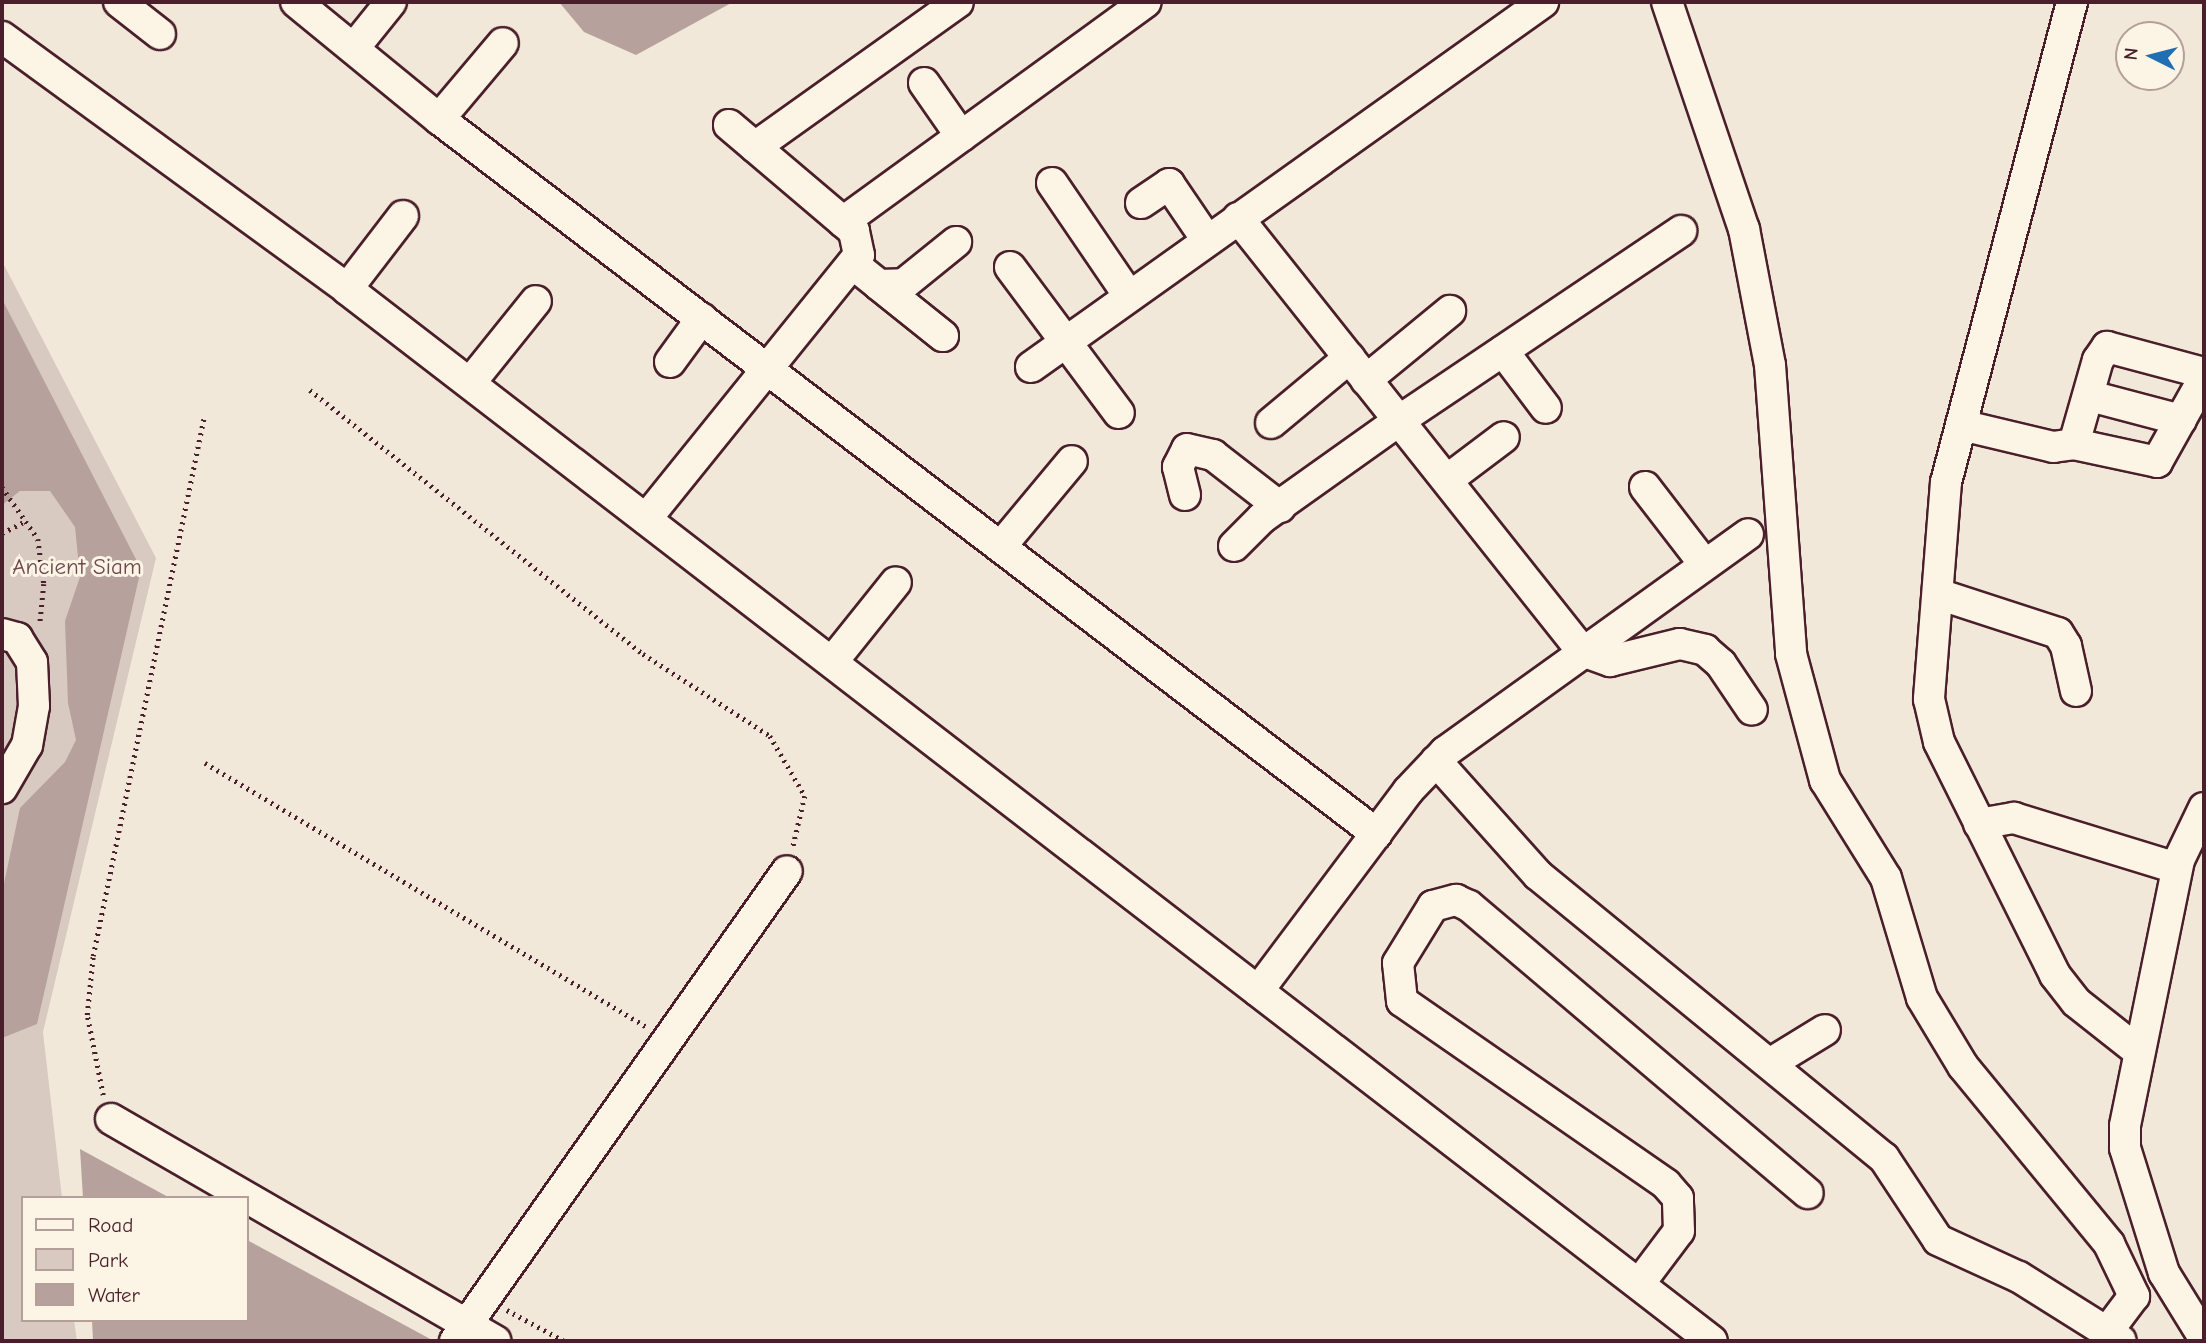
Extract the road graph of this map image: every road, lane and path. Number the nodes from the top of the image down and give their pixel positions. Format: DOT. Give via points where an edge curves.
graph roads {
  1 [pos="119,2"];
  2 [pos="296,2"];
  3 [pos="391,2"];
  4 [pos="958,2"];
  5 [pos="1146,2"];
  6 [pos="1543,2"];
  7 [pos="1667,2"];
  8 [pos="2072,2"];
  9 [pos="160,34"];
  10 [pos="2,37"];
  11 [pos="503,43"];
  12 [pos="354,48"];
  13 [pos="924,83"];
  14 [pos="439,119"];
  15 [pos="729,125"];
  16 [pos="961,136"];
  17 [pos="755,147"];
  18 [pos="1052,183"];
  19 [pos="1140,203"];
  20 [pos="402,216"];
  21 [pos="1238,218"];
  22 [pos="843,222"];
  23 [pos="1681,231"];
  24 [pos="1207,240"];
  25 [pos="956,242"];
  26 [pos="853,264"];
  27 [pos="1010,267"];
  28 [pos="347,289"];
  29 [pos="1129,296"];
  30 [pos="536,302"];
  31 [pos="1450,312"];
  32 [pos="702,318"];
  33 [pos="1067,341"];
  34 [pos="1503,351"];
  35 [pos="670,362"];
  36 [pos="1031,366"];
  37 [pos="765,367"];
  38 [pos="1357,369"];
  39 [pos="2204,375"];
  40 [pos="470,383"];
  41 [pos="310,390"];
  42 [pos="2090,396"];
  43 [pos="1546,408"];
  44 [pos="1119,413"];
  45 [pos="204,417"];
  46 [pos="1400,420"];
  47 [pos="2181,420"];
  48 [pos="1271,423"];
  49 [pos="1961,425"];
  50 [pos="1504,438"];
  51 [pos="2074,444"];
  52 [pos="1072,461"];
  53 [pos="1447,480"];
  54 [pos="2,486"];
  55 [pos="1645,487"];
  56 [pos="1185,495"];
  57 [pos="1280,507"];
  58 [pos="646,519"];
  59 [pos="26,521"];
  60 [pos="2,533"];
  61 [pos="1748,534"];
  62 [pos="1002,545"];
  63 [pos="1234,546"];
  64 [pos="1705,565"];
  65 [pos="896,582"];
  66 [pos="1938,594"];
  67 [pos="2,634"];
  68 [pos="1582,651"];
  69 [pos="32,662"];
  70 [pos="832,662"];
  71 [pos="2077,691"];
  72 [pos="1752,710"];
  73 [pos="1436,761"];
  74 [pos="205,763"];
  75 [pos="2,788"];
  76 [pos="2204,808"];
  77 [pos="1979,824"];
  78 [pos="1377,834"];
  79 [pos="2177,868"];
  80 [pos="788,872"];
  81 [pos="1258,991"];
  82 [pos="1825,1030"];
  83 [pos="668,1040"];
  84 [pos="2138,1051"];
  85 [pos="1771,1063"];
  86 [pos="111,1119"];
  87 [pos="1808,1193"];
  88 [pos="237,1196"];
  89 [pos="248,1203"];
  90 [pos="1639,1284"];
  91 [pos="486,1298"];
  92 [pos="461,1333"];
  93 [pos="2114,1336"];
  94 [pos="2204,1338"];
  95 [pos="496,1341"];
  96 [pos="564,1341"];
  97 [pos="1712,1341"];
  1 -- 9 [label="street"];
  2 -- 12 [label="street"];
  3 -- 12 [label="street"];
  4 -- 17 [label="street"];
  5 -- 16 [label="street"];
  6 -- 21 [label="street"];
  7 -- 93 [label="street" via="1744,229 1770,365 1791,654 1825,780 1886,878 1922,999 1963,1066 2109,1244 2134,1296"];
  8 -- 49 [label="street"];
  10 -- 28 [label="street"];
  11 -- 14 [label="street"];
  12 -- 14 [label="street"];
  13 -- 16 [label="street"];
  14 -- 32 [label="street"];
  15 -- 17 [label="street"];
  16 -- 22 [label="street"];
  17 -- 22 [label="street"];
  18 -- 29 [label="street"];
  19 -- 24 [label="street" via="1169,184"];
  20 -- 28 [label="street"];
  21 -- 24 [label="street"];
  21 -- 38 [label="street"];
  22 -- 26 [label="street" via="859,239"];
  23 -- 34 [label="street"];
  24 -- 29 [label="street"];
  25 -- 26 [label="street" via="904,284 879,285 943,337"];
  26 -- 37 [label="street"];
  27 -- 33 [label="street"];
  28 -- 40 [label="street"];
  29 -- 33 [label="street"];
  30 -- 40 [label="street"];
  31 -- 38 [label="street"];
  32 -- 35 [label="street"];
  32 -- 37 [label="street"];
  33 -- 36 [label="street"];
  33 -- 44 [label="street"];
  34 -- 43 [label="street"];
  34 -- 46 [label="street"];
  37 -- 58 [label="street"];
  37 -- 62 [label="street"];
  38 -- 46 [label="street"];
  38 -- 48 [label="street"];
  39 -- 42 [label="street" via="2107,347"];
  39 -- 47 [label="street"];
  40 -- 58 [label="street"];
  41 -- 80 [label="path" via="643,654 770,736 805,796"];
  42 -- 47 [label="street"];
  42 -- 51 [label="street"];
  45 -- 86 [label="path" via="93,956 87,1015 96,1074"];
  46 -- 53 [label="street"];
  46 -- 57 [label="street"];
  47 -- 51 [label="street" via="2152,463"];
  49 -- 51 [label="street" via="2053,447"];
  49 -- 66 [label="street" via="1942,503"];
  50 -- 53 [label="street"];
  52 -- 62 [label="street"];
  53 -- 68 [label="street"];
  54 -- 59 [label="path"];
  55 -- 64 [label="street"];
  56 -- 57 [label="street" via="1178,467 1187,449 1213,455"];
  57 -- 63 [label="street"];
  58 -- 70 [label="street"];
  59 -- 60 [label="path"];
  59 -- 69 [label="path" via="38,539 44,584"];
  61 -- 64 [label="street"];
  62 -- 78 [label="street"];
  64 -- 68 [label="street"];
  65 -- 70 [label="street"];
  66 -- 71 [label="street" via="2058,633 2066,646"];
  66 -- 77 [label="street" via="1930,715"];
  67 -- 69 [label="street" via="17,638"];
  68 -- 72 [label="street" via="1610,661 1680,644 1704,650 1721,664"];
  68 -- 73 [label="street"];
  69 -- 75 [label="street" via="34,706 27,745"];
  70 -- 81 [label="street"];
  73 -- 78 [label="street"];
  73 -- 85 [label="street" via="1531,869"];
  74 -- 83 [label="path"];
  76 -- 79 [label="street" via="2184,840"];
  77 -- 79 [label="street" via="2014,818"];
  77 -- 84 [label="street" via="2064,990"];
  78 -- 81 [label="street"];
  79 -- 84 [label="street"];
  80 -- 83 [label="street"];
  81 -- 90 [label="street"];
  82 -- 85 [label="street"];
  83 -- 91 [label="street"];
  84 -- 94 [label="street" via="2125,1148 2164,1273"];
  85 -- 93 [label="street" via="1884,1158 1938,1240 2019,1277"];
  86 -- 88 [label="street"];
  87 -- 90 [label="street" via="1469,905 1456,900 1433,906 1398,963 1402,1001 1666,1184 1678,1198 1679,1231"];
  89 -- 92 [label="street"];
  90 -- 97 [label="street"];
  91 -- 92 [label="street"];
  91 -- 96 [label="path"];
  92 -- 95 [label="street"];
}
